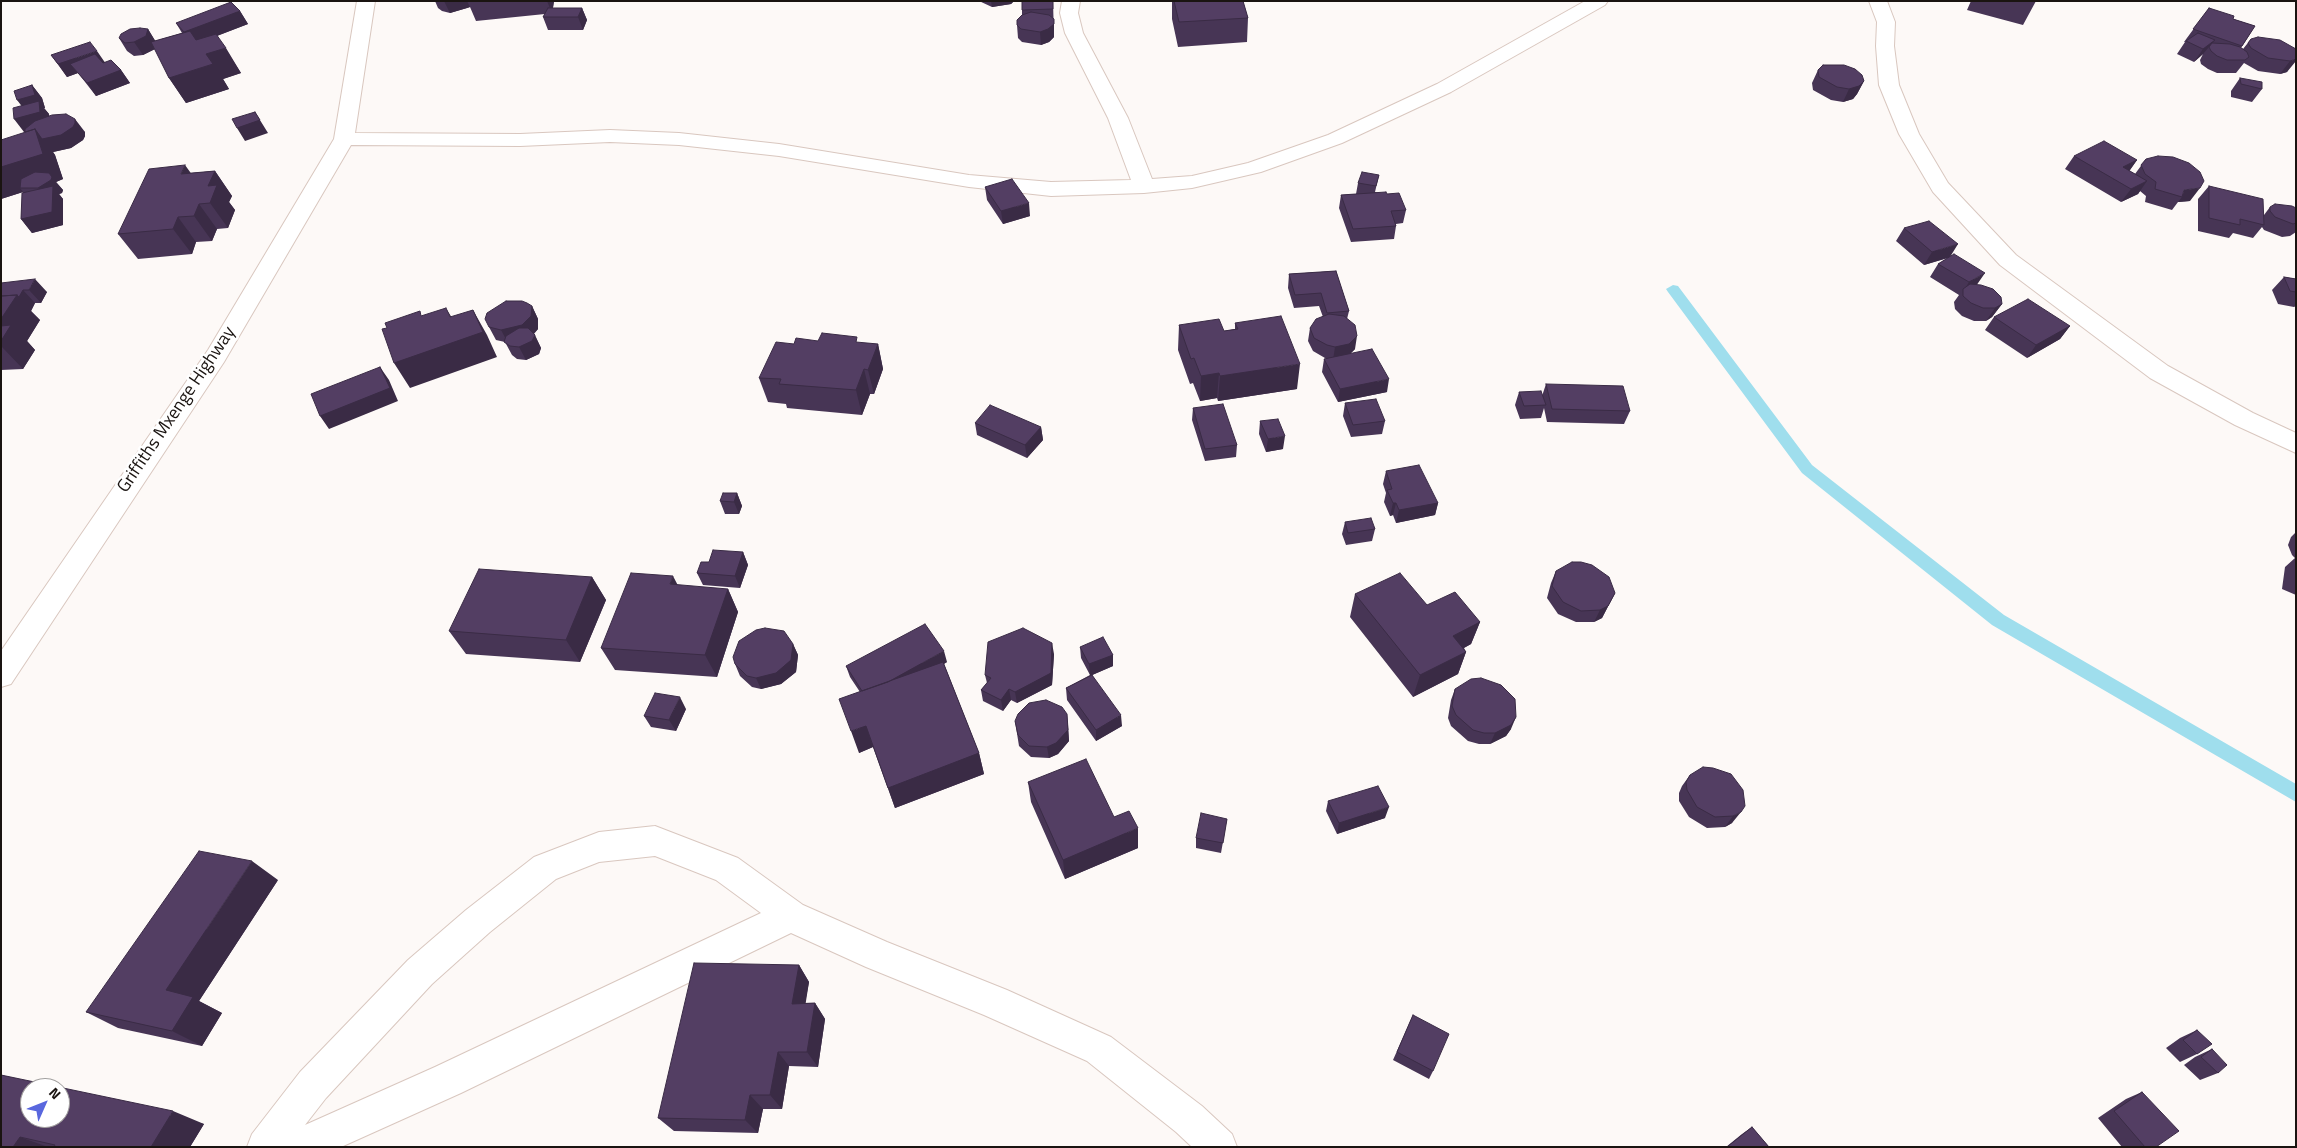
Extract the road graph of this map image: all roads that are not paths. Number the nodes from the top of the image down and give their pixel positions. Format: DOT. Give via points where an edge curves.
graph roads {
  1 [pos="366,1"];
  2 [pos="1071,1"];
  3 [pos="1599,1"];
  4 [pos="1878,1"];
  5 [pos="344,139"];
  6 [pos="1144,186"];
  7 [pos="2296,444"];
  8 [pos="1,675"];
  9 [pos="791,916"];
  10 [pos="265,1147"];
  11 [pos="298,1147"];
  12 [pos="1219,1147"];
  1 -- 5 [label="street"];
  2 -- 6 [label="street" via="1069,13 1074,32 1118,118"];
  3 -- 6 [label="street" via="1444,88 1335,139 1254,168 1192,182"];
  4 -- 7 [label="street" via="1886,22 1889,85 1908,134 1940,187 2008,260 2160,372"];
  5 -- 6 [label="street" via="520,140 610,136 679,139 1042,188"];
  5 -- 8 [label="street, Griffiths Mxenge Highway" via="216,356"];
  9 -- 10 [label="street" via="727,869 655,841 599,847 545,868 420,972 313,1085"];
  9 -- 11 [label="street" via="448,1080"];
  9 -- 12 [label="street" via="1100,1049 1189,1119"];
}
